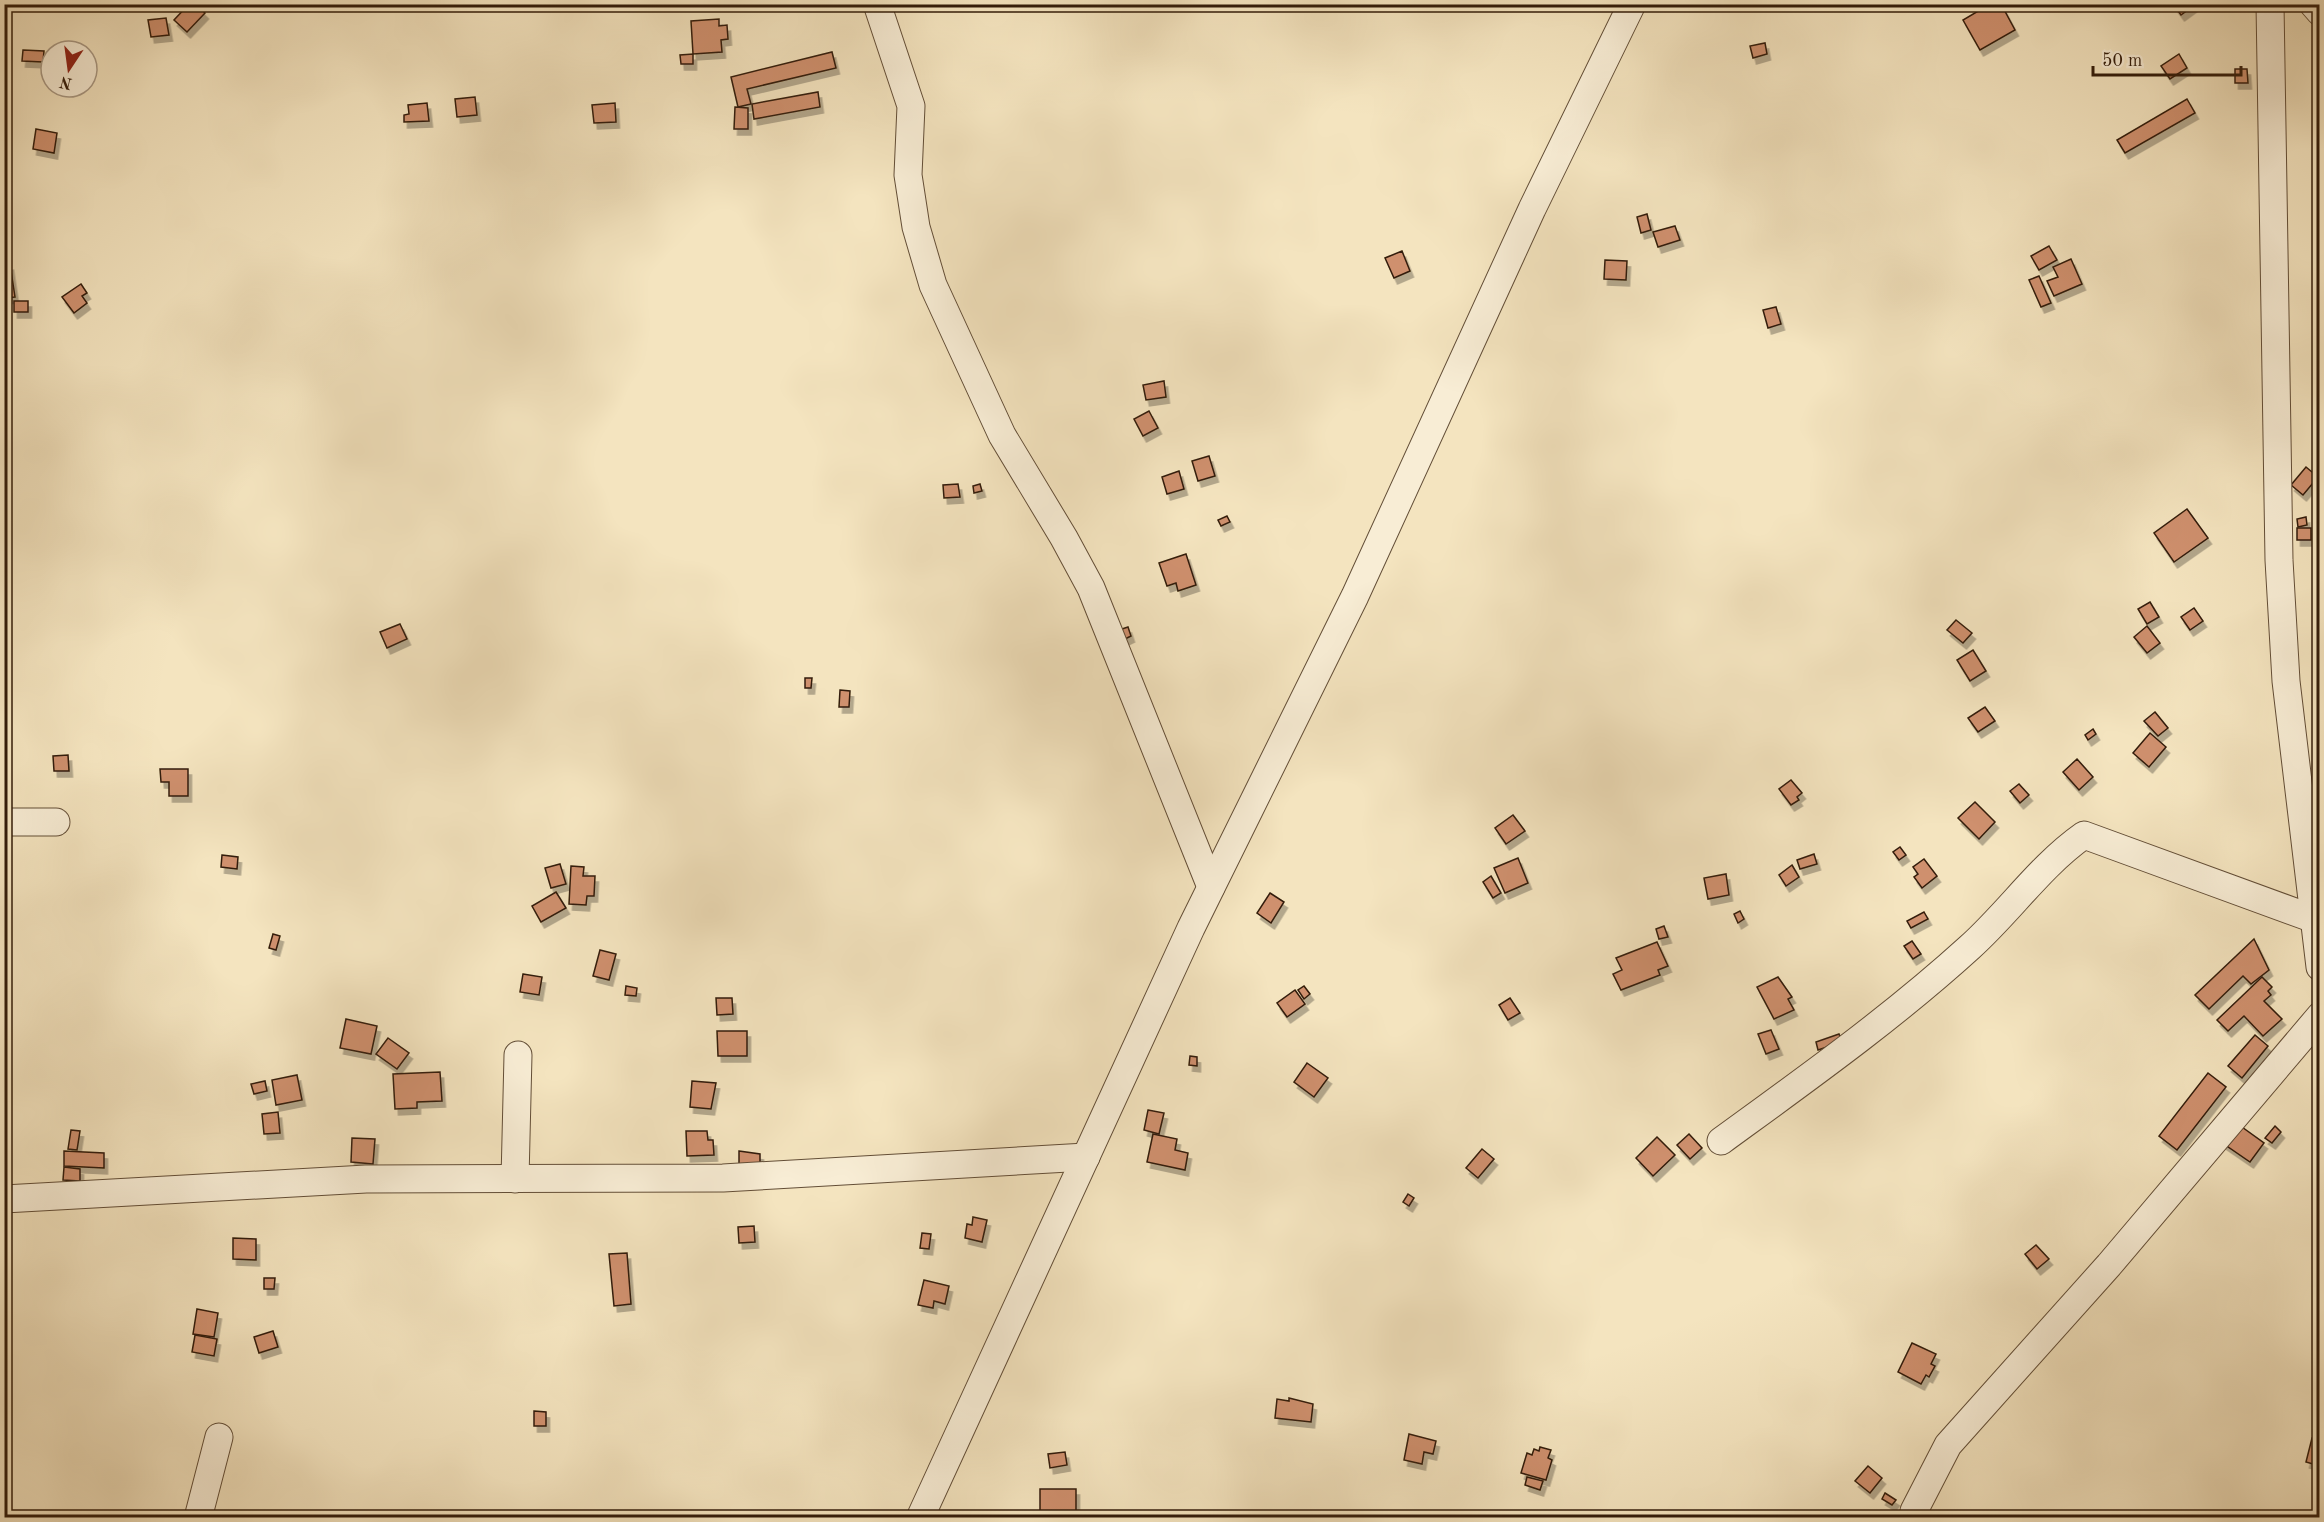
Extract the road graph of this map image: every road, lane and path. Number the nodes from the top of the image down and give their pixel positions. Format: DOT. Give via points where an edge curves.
graph roads {
  1 [pos="877,4"];
  2 [pos="1632,4"];
  3 [pos="2270,4"];
  4 [pos="2313,4"];
  5 [pos="2319,12"];
  6 [pos="4,822"];
  7 [pos="56,822"];
  8 [pos="1211,886"];
  9 [pos="2314,919"];
  10 [pos="2319,967"];
  11 [pos="2319,1016"];
  12 [pos="518,1055"];
  13 [pos="1721,1141"];
  14 [pos="1086,1157"];
  15 [pos="515,1179"];
  16 [pos="4,1199"];
  17 [pos="219,1437"];
  18 [pos="1914,1511"];
  19 [pos="198,1518"];
  20 [pos="920,1518"];
  1 -- 8 [label="street" via="911,106 908,175 916,227 933,285 1002,435 1091,588"];
  2 -- 8 [label="street" via="1532,209 1355,596"];
  3 -- 9 [label="street" via="2279,560 2286,681"];
  4 -- 5 [label="street"];
  6 -- 7 [label="street"];
  8 -- 14 [label="street"];
  9 -- 10 [label="street"];
  9 -- 13 [label="street" via="2084,835 2059,853 1972,945 1899,1009"];
  11 -- 18 [label="street" via="2109,1265 1948,1444"];
  12 -- 15 [label="street"];
  14 -- 15 [label="street" via="723,1178"];
  14 -- 20 [label="street"];
  15 -- 16 [label="street" via="366,1179"];
  17 -- 19 [label="street"];
}
